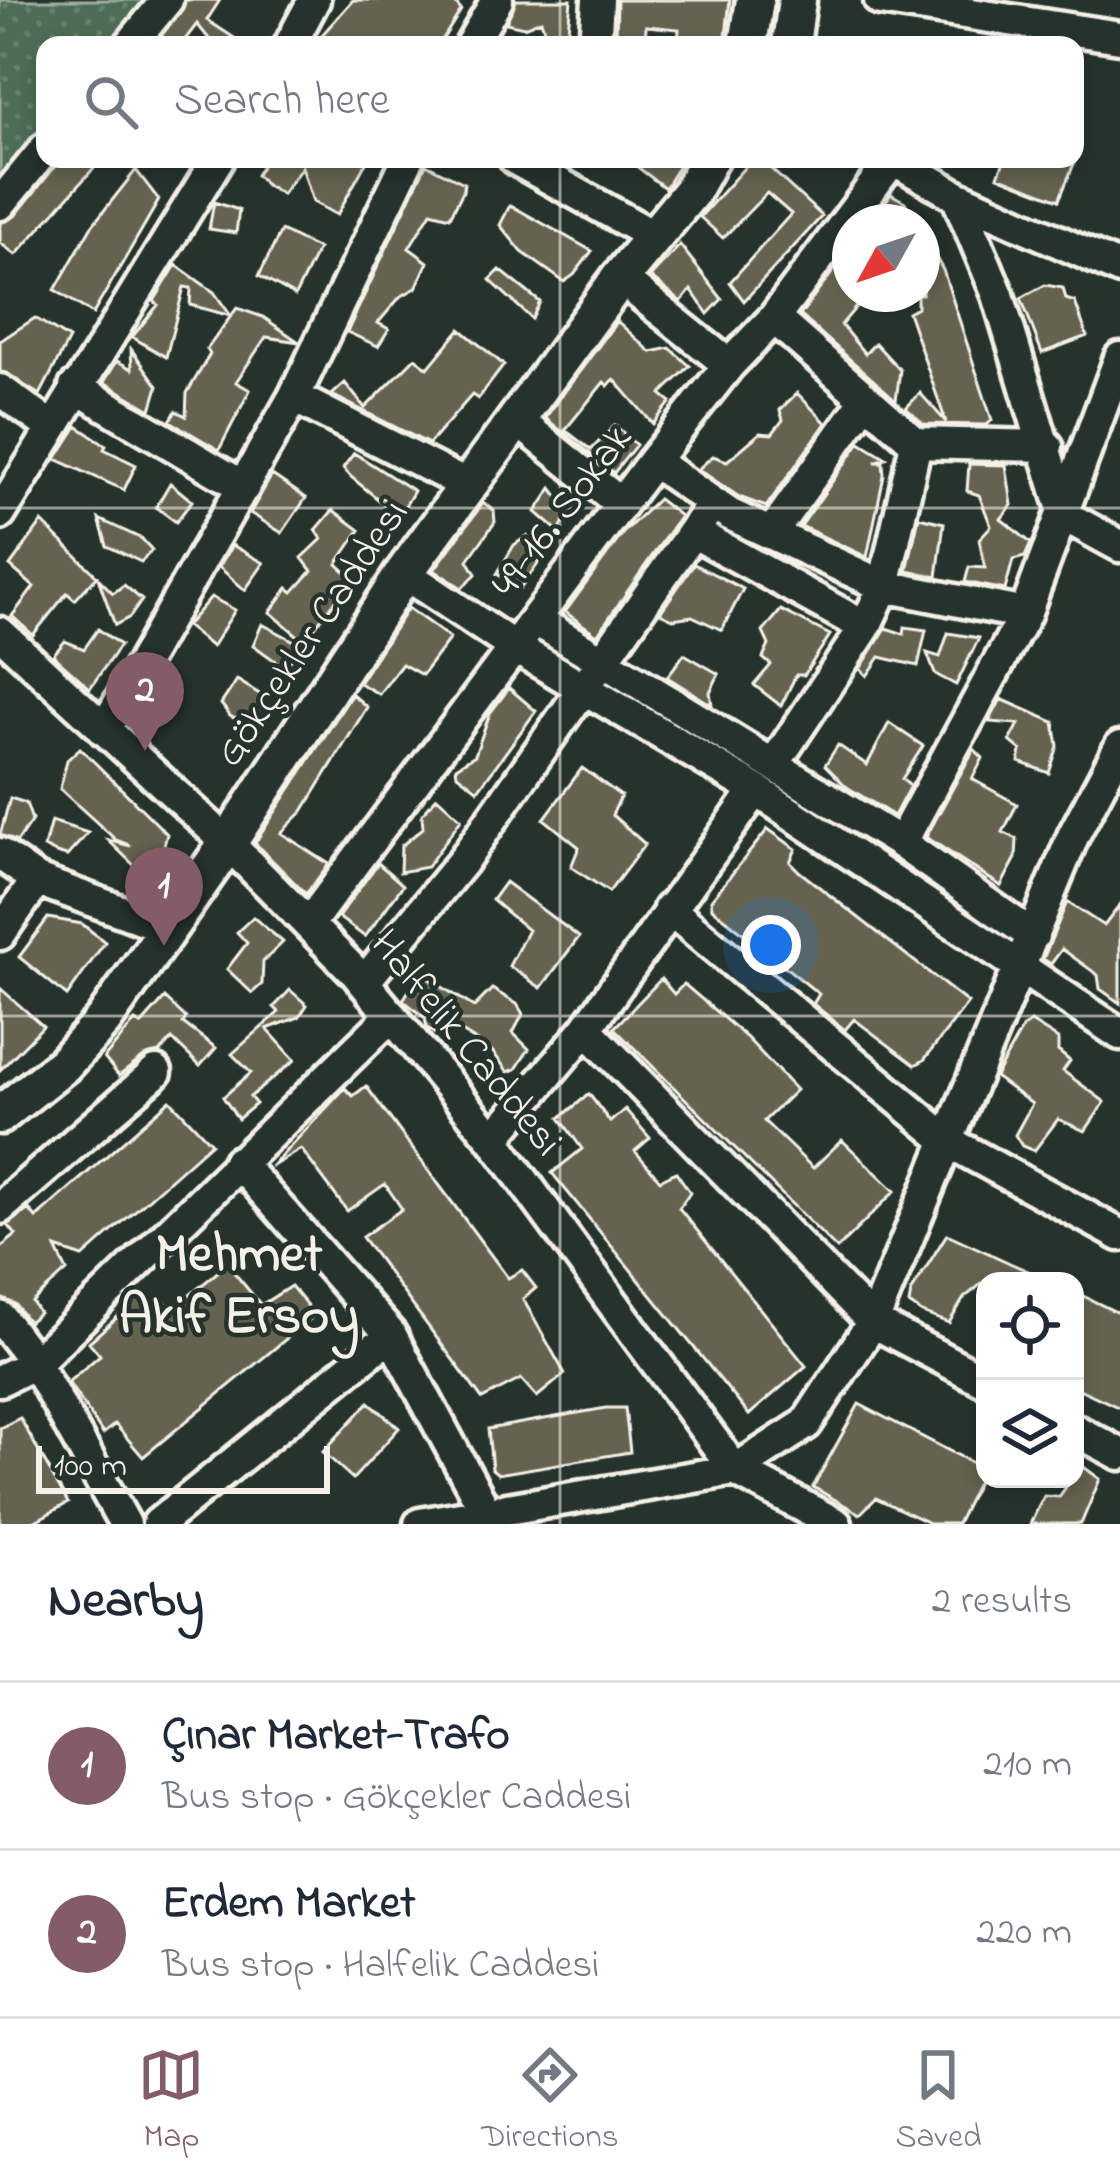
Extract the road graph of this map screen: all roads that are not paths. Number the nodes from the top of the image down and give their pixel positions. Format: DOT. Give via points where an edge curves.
graph roads {
  1 [pos="167,0"];
  2 [pos="314,0"];
  3 [pos="497,0"];
  4 [pos="598,0"];
  5 [pos="755,0"];
  6 [pos="797,0"];
  7 [pos="880,0"];
  8 [pos="137,36"];
  9 [pos="295,36"];
  10 [pos="476,36"];
  11 [pos="596,36"];
  12 [pos="749,36"];
  13 [pos="792,36"];
  14 [pos="1120,37"];
  15 [pos="36,160"];
  16 [pos="212,168"];
  17 [pos="404,168"];
  18 [pos="540,168"];
  19 [pos="704,168"];
  20 [pos="718,168"];
  21 [pos="886,168"];
  22 [pos="909,168"];
  23 [pos="691,192"];
  24 [pos="957,196"];
  25 [pos="0,204"];
  26 [pos="655,237"];
  27 [pos="1120,269"];
  28 [pos="620,278"];
  29 [pos="774,318"];
  30 [pos="1120,358"];
  31 [pos="729,364"];
  32 [pos="75,387"];
  33 [pos="0,390"];
  34 [pos="294,397"];
  35 [pos="865,401"];
  36 [pos="517,420"];
  37 [pos="51,427"];
  38 [pos="916,443"];
  39 [pos="1047,446"];
  40 [pos="653,461"];
  41 [pos="468,486"];
  42 [pos="244,487"];
  43 [pos="713,503"];
  44 [pos="621,504"];
  45 [pos="0,514"];
  46 [pos="1065,516"];
  47 [pos="693,532"];
  48 [pos="772,534"];
  49 [pos="1120,546"];
  50 [pos="404,573"];
  51 [pos="884,586"];
  52 [pos="1025,614"];
  53 [pos="536,620"];
  54 [pos="865,627"];
  55 [pos="2,637"];
  56 [pos="514,647"];
  57 [pos="602,663"];
  58 [pos="584,690"];
  59 [pos="104,730"];
  60 [pos="1120,747"];
  61 [pos="765,777"];
  62 [pos="1111,786"];
  63 [pos="901,842"];
  64 [pos="228,843"];
  65 [pos="0,854"];
  66 [pos="37,880"];
  67 [pos="669,909"];
  68 [pos="310,922"];
  69 [pos="167,928"];
  70 [pos="0,934"];
  71 [pos="1033,936"];
  72 [pos="1022,969"];
  73 [pos="364,982"];
  74 [pos="391,1016"];
  75 [pos="586,1029"];
  76 [pos="1120,1034"];
  77 [pos="156,1072"];
  78 [pos="0,1115"];
  79 [pos="493,1139"];
  80 [pos="951,1143"];
  81 [pos="238,1162"];
  82 [pos="0,1208"];
  83 [pos="1120,1235"];
  84 [pos="0,1317"];
  85 [pos="873,1322"];
  86 [pos="391,1335"];
  87 [pos="35,1363"];
  88 [pos="0,1380"];
  89 [pos="981,1380"];
  90 [pos="1084,1435"];
  91 [pos="1120,1454"];
  92 [pos="735,1470"];
  93 [pos="486,1517"];
  94 [pos="125,1524"];
  95 [pos="158,1524"];
  96 [pos="420,1524"];
  97 [pos="836,1524"];
  1 -- 8 [label="street"];
  2 -- 9 [label="street"];
  3 -- 10 [label="street"];
  4 -- 11 [label="street"];
  5 -- 12 [label="main road"];
  6 -- 13 [label="main road"];
  7 -- 14 [label="street"];
  15 -- 25 [label="street"];
  16 -- 32 [label="street"];
  17 -- 34 [label="street"];
  18 -- 26 [label="street"];
  19 -- 23 [label="main road"];
  20 -- 23 [label="main road"];
  21 -- 29 [label="street, 49-16. Sokak"];
  22 -- 24 [label="street"];
  23 -- 26 [label="main road, Gökçekler Caddesi"];
  24 -- 27 [label="street"];
  24 -- 39 [label="street"];
  26 -- 28 [label="main road, Gökçekler Caddesi"];
  28 -- 31 [label="street"];
  28 -- 36 [label="main road, Gökçekler Caddesi"];
  29 -- 31 [label="street, 49-16. Sokak"];
  29 -- 35 [label="street"];
  30 -- 46 [label="street"];
  31 -- 40 [label="street, 49-16. Sokak"];
  32 -- 37 [label="street"];
  32 -- 42 [label="street"];
  33 -- 37 [label="street"];
  34 -- 41 [label="street"];
  34 -- 42 [label="street"];
  35 -- 38 [label="street"];
  35 -- 48 [label="street"];
  36 -- 41 [label="main road, Gökçekler Caddesi"];
  36 -- 44 [label="street"];
  37 -- 45 [label="street"];
  38 -- 39 [label="street"];
  38 -- 51 [label="street"];
  39 -- 46 [label="street"];
  40 -- 43 [label="street"];
  40 -- 44 [label="street, 49-16. Sokak"];
  41 -- 50 [label="main road, Gökçekler Caddesi"];
  42 -- 59 [label="street"];
  43 -- 47 [label="street"];
  43 -- 48 [label="street"];
  44 -- 53 [label="street, 49-16. Sokak"];
  46 -- 49 [label="street"];
  46 -- 52 [label="street"];
  47 -- 54 [label="street"];
  47 -- 57 [label="street"];
  48 -- 51 [label="street"];
  50 -- 56 [label="street"];
  50 -- 64 [label="main road, Gökçekler Caddesi"];
  51 -- 52 [label="street"];
  51 -- 54 [label="street"];
  52 -- 63 [label="street"];
  53 -- 56 [label="street, 49-16. Sokak"];
  53 -- 57 [label="street"];
  54 -- 61 [label="street"];
  55 -- 59 [label="street, Halfelik Caddesi"];
  56 -- 58 [label="street"];
  56 -- 68 [label="street, 49-16. Sokak"];
  57 -- 58 [label="street"];
  57 -- 61 [label="street"];
  58 -- 61 [label="street"];
  58 -- 73 [label="street" via="462,862"];
  59 -- 64 [label="street, Halfelik Caddesi"];
  60 -- 62 [label="street"];
  61 -- 63 [label="street"];
  61 -- 67 [label="street"];
  61 -- 72 [label="street"];
  62 -- 71 [label="street"];
  63 -- 71 [label="street"];
  64 -- 68 [label="street, Halfelik Caddesi"];
  64 -- 69 [label="main road, Gökçekler Caddesi"];
  65 -- 66 [label="street"];
  66 -- 69 [label="street"];
  66 -- 70 [label="street"];
  67 -- 75 [label="street"];
  67 -- 80 [label="street"];
  68 -- 73 [label="street, Halfelik Caddesi"];
  69 -- 78 [label="main road, Gökçekler Caddesi" via="104,1021"];
  71 -- 72 [label="street"];
  72 -- 76 [label="street"];
  72 -- 80 [label="street"];
  73 -- 74 [label="street, Halfelik Caddesi"];
  74 -- 79 [label="street, Halfelik Caddesi"];
  74 -- 81 [label="street"];
  75 -- 79 [label="street"];
  75 -- 85 [label="street"];
  77 -- 82 [label="street"];
  79 -- 92 [label="street, Halfelik Caddesi"];
  80 -- 83 [label="street"];
  80 -- 85 [label="street"];
  81 -- 86 [label="street"];
  81 -- 87 [label="street"];
  84 -- 87 [label="street"];
  85 -- 89 [label="street"];
  85 -- 92 [label="street" via="806,1424"];
  86 -- 93 [label="street"];
  86 -- 95 [label="street"];
  87 -- 88 [label="street"];
  87 -- 94 [label="street"];
  90 -- 91 [label="street"];
  92 -- 93 [label="street"];
  92 -- 97 [label="street, Halfelik Caddesi"];
  93 -- 96 [label="street"];
}
